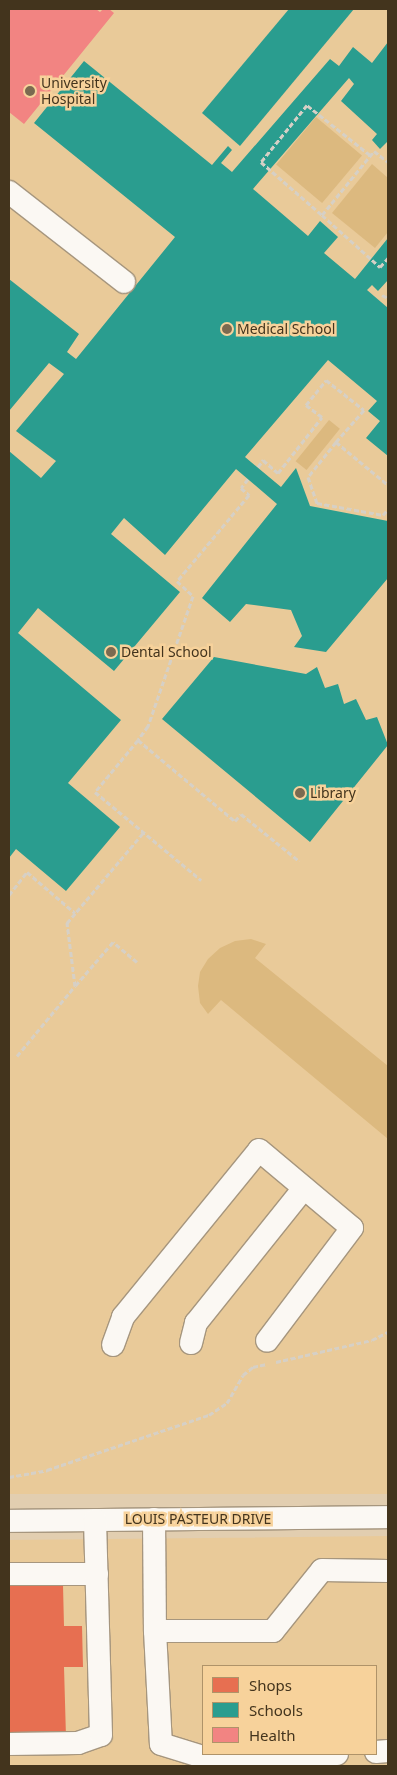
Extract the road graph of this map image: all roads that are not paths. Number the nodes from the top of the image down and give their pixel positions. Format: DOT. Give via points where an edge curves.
graph roads {
  1 [pos="9,192"];
  2 [pos="124,282"];
  3 [pos="304,1188"];
  4 [pos="267,1341"];
  5 [pos="190,1343"];
  6 [pos="113,1344"];
  7 [pos="388,1517"];
  8 [pos="154,1519"];
  9 [pos="95,1520"];
  10 [pos="9,1521"];
  11 [pos="388,1570"];
  12 [pos="9,1574"];
  13 [pos="97,1574"];
  14 [pos="155,1631"];
  15 [pos="9,1744"];
  16 [pos="292,1755"];
  1 -- 2 [label="street"];
  3 -- 4 [label="street" via="352,1228"];
  3 -- 5 [label="street" via="196,1323"];
  3 -- 6 [label="street" via="259,1150 123,1317"];
  7 -- 8 [label="street, LOUIS PASTEUR DRIVE"];
  8 -- 9 [label="street, LOUIS PASTEUR DRIVE"];
  8 -- 14 [label="street"];
  9 -- 10 [label="street, LOUIS PASTEUR DRIVE"];
  9 -- 13 [label="street"];
  11 -- 14 [label="street" via="322,1570 273,1631"];
  12 -- 13 [label="street"];
  13 -- 15 [label="street" via="101,1735 78,1743"];
  14 -- 16 [label="street" via="161,1744 203,1757"];
}
